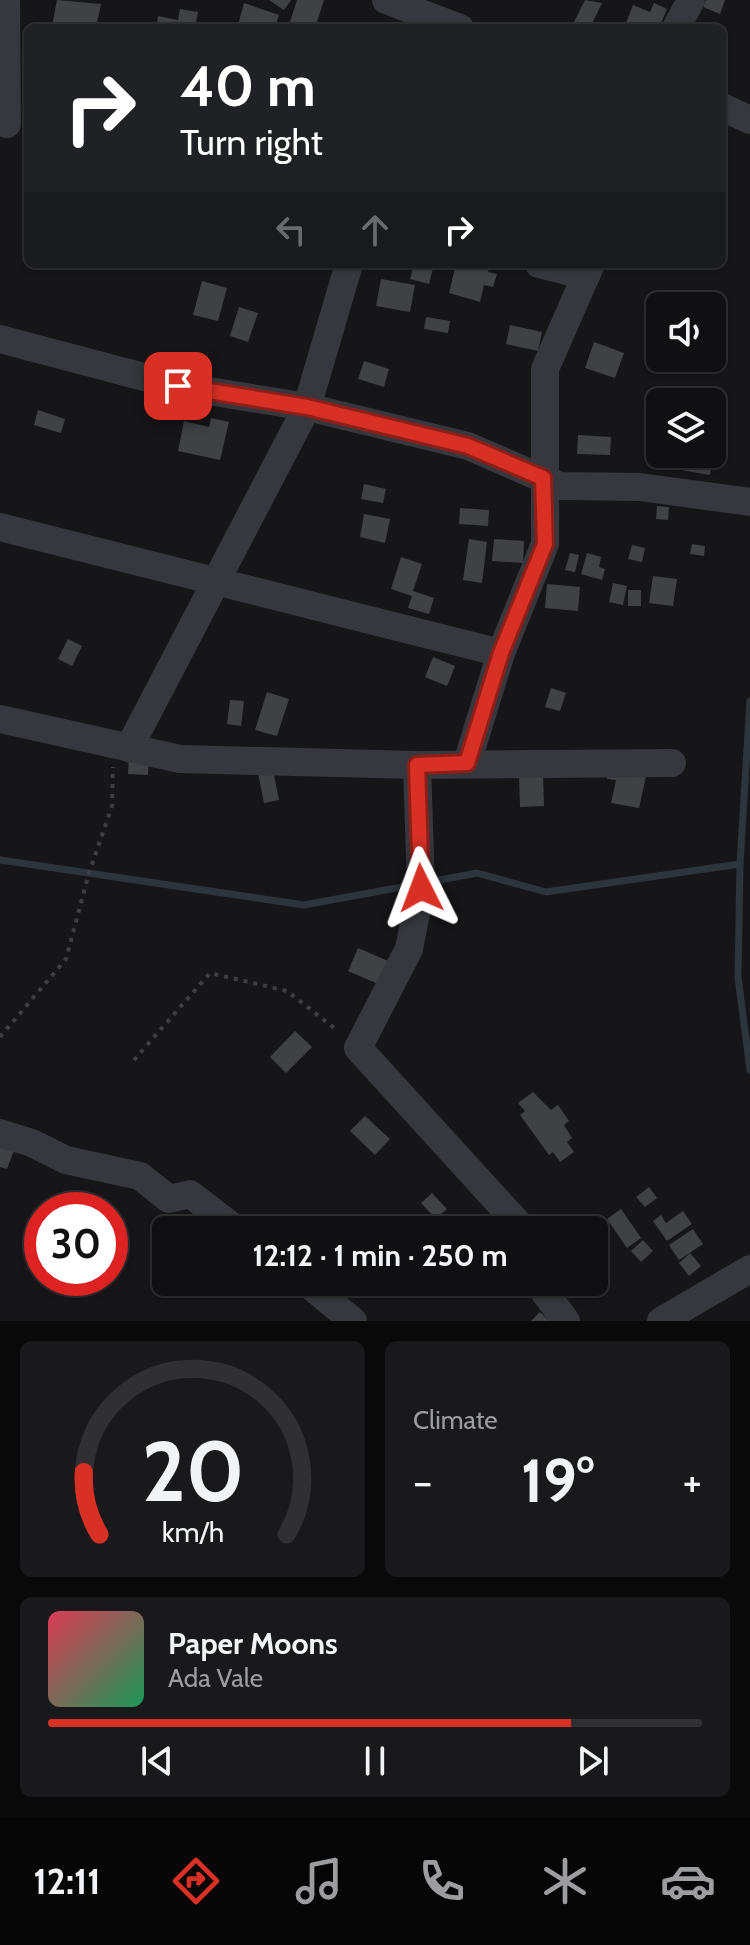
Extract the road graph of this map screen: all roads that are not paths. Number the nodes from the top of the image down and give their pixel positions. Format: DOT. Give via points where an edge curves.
graph roads {
  1 [pos="6,0"];
  2 [pos="386,0"];
  3 [pos="691,0"];
  4 [pos="422,15"];
  5 [pos="448,24"];
  6 [pos="678,24"];
  7 [pos="726,109"];
  8 [pos="750,120"];
  9 [pos="12,123"];
  10 [pos="348,268"];
  11 [pos="588,270"];
  12 [pos="0,339"];
  13 [pos="307,407"];
  14 [pos="543,478"];
  15 [pos="750,502"];
  16 [pos="0,527"];
  17 [pos="216,581"];
  18 [pos="501,653"];
  19 [pos="0,719"];
  20 [pos="121,746"];
  21 [pos="467,763"];
  22 [pos="672,763"];
  23 [pos="417,765"];
  24 [pos="0,1133"];
  25 [pos="219,1216"];
  26 [pos="511,1216"];
  27 [pos="750,1269"];
  28 [pos="323,1296"];
  29 [pos="547,1296"];
  30 [pos="353,1321"];
  31 [pos="566,1321"];
  32 [pos="661,1321"];
  1 -- 9 [label="street"];
  2 -- 4 [label="street"];
  3 -- 6 [label="street"];
  4 -- 5 [label="street"];
  7 -- 8 [label="street"];
  10 -- 13 [label="street"];
  11 -- 14 [label="street" via="545,369"];
  12 -- 13 [label="street" via="178,386"];
  13 -- 14 [label="street" via="468,446"];
  13 -- 17 [label="street"];
  14 -- 15 [label="street" via="560,486 640,487"];
  14 -- 18 [label="street" via="545,544"];
  16 -- 17 [label="street"];
  17 -- 18 [label="street"];
  17 -- 20 [label="street"];
  18 -- 21 [label="street"];
  19 -- 20 [label="street"];
  20 -- 23 [label="street" via="180,759"];
  21 -- 22 [label="street"];
  21 -- 23 [label="street"];
  23 -- 26 [label="street" via="420,882 409,949 358,1048"];
  24 -- 25 [label="street" via="66,1160 140,1176 169,1199 190,1194"];
  27 -- 32 [label="street"];
  28 -- 30 [label="street"];
  29 -- 31 [label="street"];
}
